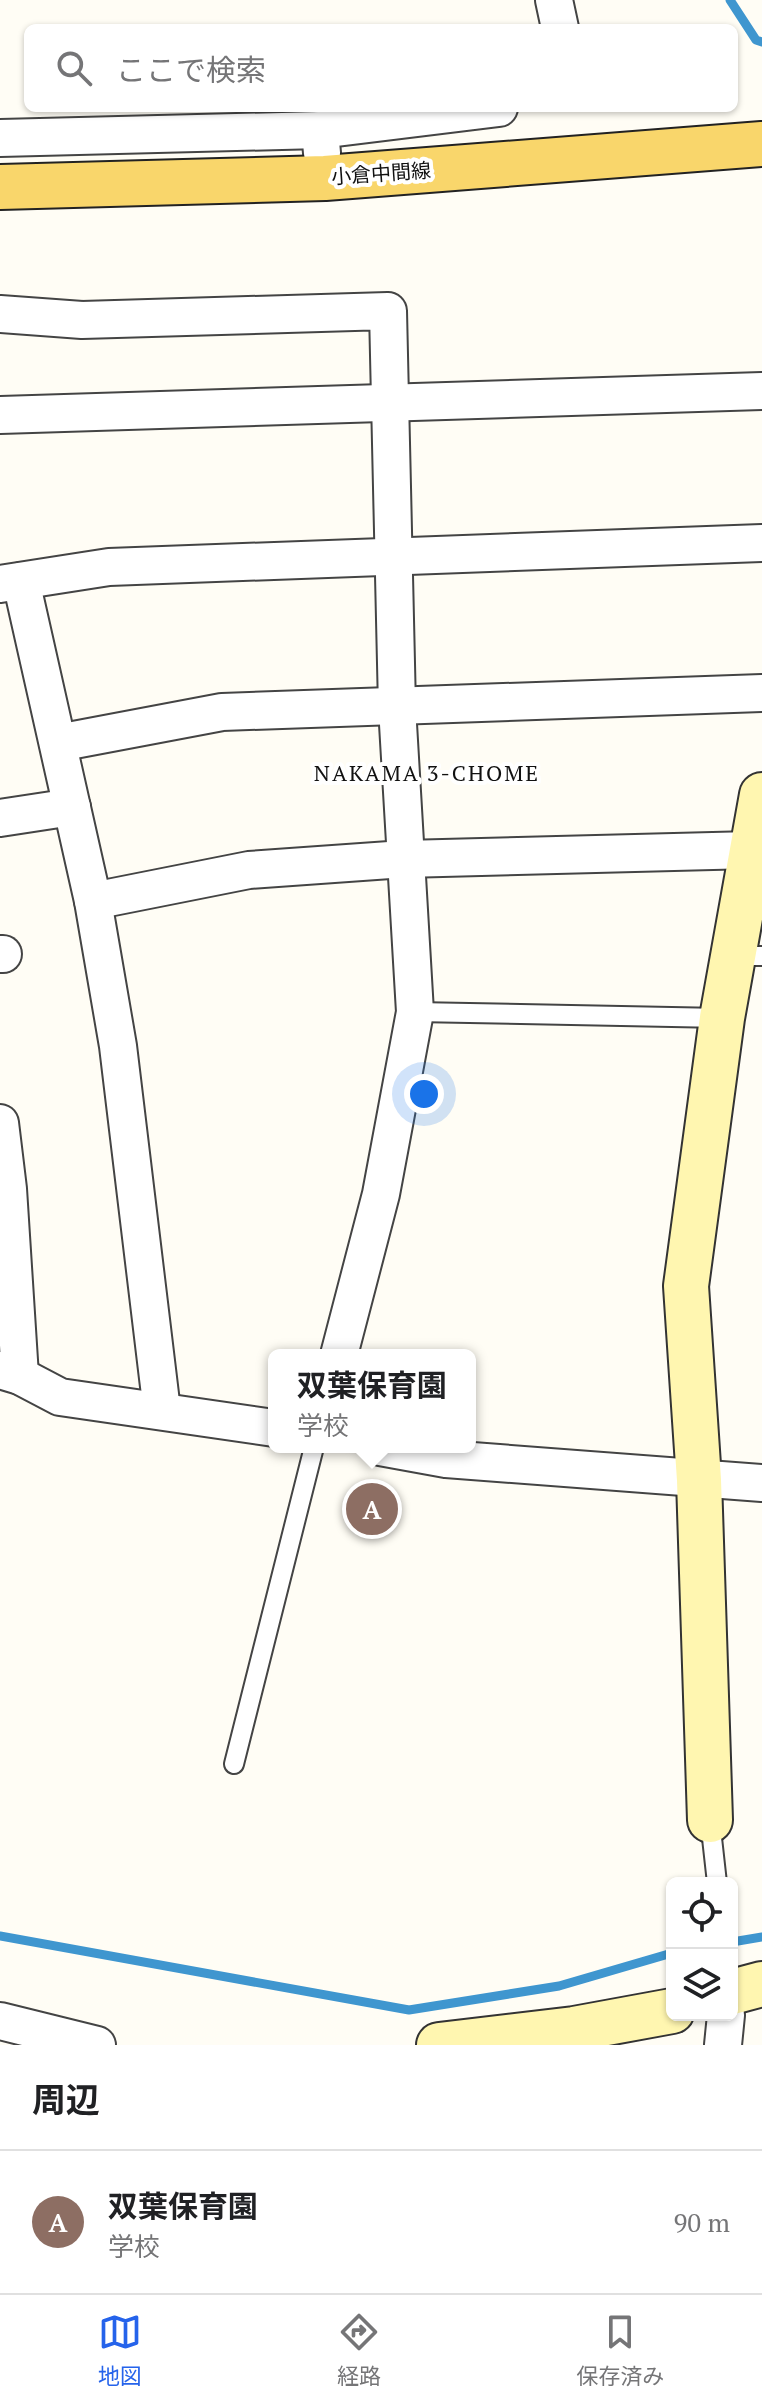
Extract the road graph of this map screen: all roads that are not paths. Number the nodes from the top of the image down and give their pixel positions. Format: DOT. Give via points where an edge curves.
graph roads {
  1 [pos="554,0"];
  2 [pos="559,24"];
  3 [pos="466,112"];
  4 [pos="320,130"];
  5 [pos="0,138"];
  6 [pos="762,144"];
  7 [pos="325,178"];
  8 [pos="0,187"];
  9 [pos="0,314"];
  10 [pos="762,391"];
  11 [pos="390,403"];
  12 [pos="0,415"];
  13 [pos="762,543"];
  14 [pos="394,555"];
  15 [pos="11,583"];
  16 [pos="762,693"];
  17 [pos="397,707"];
  18 [pos="58,743"];
  19 [pos="762,795"];
  20 [pos="72,807"];
  21 [pos="0,818"];
  22 [pos="752,850"];
  23 [pos="404,859"];
  24 [pos="93,901"];
  25 [pos="747,956"];
  26 [pos="415,1012"];
  27 [pos="722,1018"];
  28 [pos="0,1123"];
  29 [pos="341,1349"];
  30 [pos="10,1373"];
  31 [pos="162,1411"];
  32 [pos="268,1427"];
  33 [pos="312,1453"];
  34 [pos="413,1453"];
  35 [pos="699,1480"];
  36 [pos="762,1483"];
  37 [pos="234,1764"];
  38 [pos="710,1820"];
  39 [pos="716,1877"];
  40 [pos="762,1984"];
  41 [pos="738,1990"];
  42 [pos="666,2012"];
  43 [pos="0,2021"];
  44 [pos="725,2021"];
  45 [pos="97,2045"];
  46 [pos="439,2045"];
  47 [pos="723,2045"];
  1 -- 2 [label="street"];
  3 -- 4 [label="street"];
  4 -- 5 [label="street"];
  4 -- 7 [label="street"];
  6 -- 7 [label="main road, 小倉中間線"];
  7 -- 8 [label="main road, 小倉中間線"];
  9 -- 11 [label="street" via="82,320 388,311"];
  10 -- 11 [label="street"];
  11 -- 12 [label="street"];
  11 -- 14 [label="street"];
  13 -- 14 [label="street"];
  14 -- 15 [label="street" via="109,567"];
  14 -- 17 [label="street"];
  15 -- 18 [label="street"];
  16 -- 17 [label="street"];
  17 -- 18 [label="street" via="222,712"];
  17 -- 23 [label="street"];
  18 -- 20 [label="street"];
  19 -- 22 [label="street"];
  20 -- 21 [label="street"];
  20 -- 24 [label="street"];
  22 -- 23 [label="street"];
  22 -- 25 [label="street"];
  23 -- 24 [label="street" via="249,870"];
  23 -- 26 [label="street"];
  24 -- 31 [label="street" via="118,1046"];
  25 -- 27 [label="street"];
  26 -- 27 [label="lane"];
  26 -- 29 [label="street" via="381,1194"];
  27 -- 35 [label="street" via="686,1286"];
  28 -- 30 [label="street" via="8,1189"];
  30 -- 31 [label="street" via="60,1397"];
  31 -- 32 [label="street"];
  33 -- 37 [label="lane"];
  34 -- 35 [label="street"];
  35 -- 36 [label="street"];
  35 -- 38 [label="street"];
  38 -- 39 [label="lane"];
  40 -- 41 [label="street"];
  42 -- 46 [label="street"];
  43 -- 45 [label="street"];
  44 -- 47 [label="street"];
}
